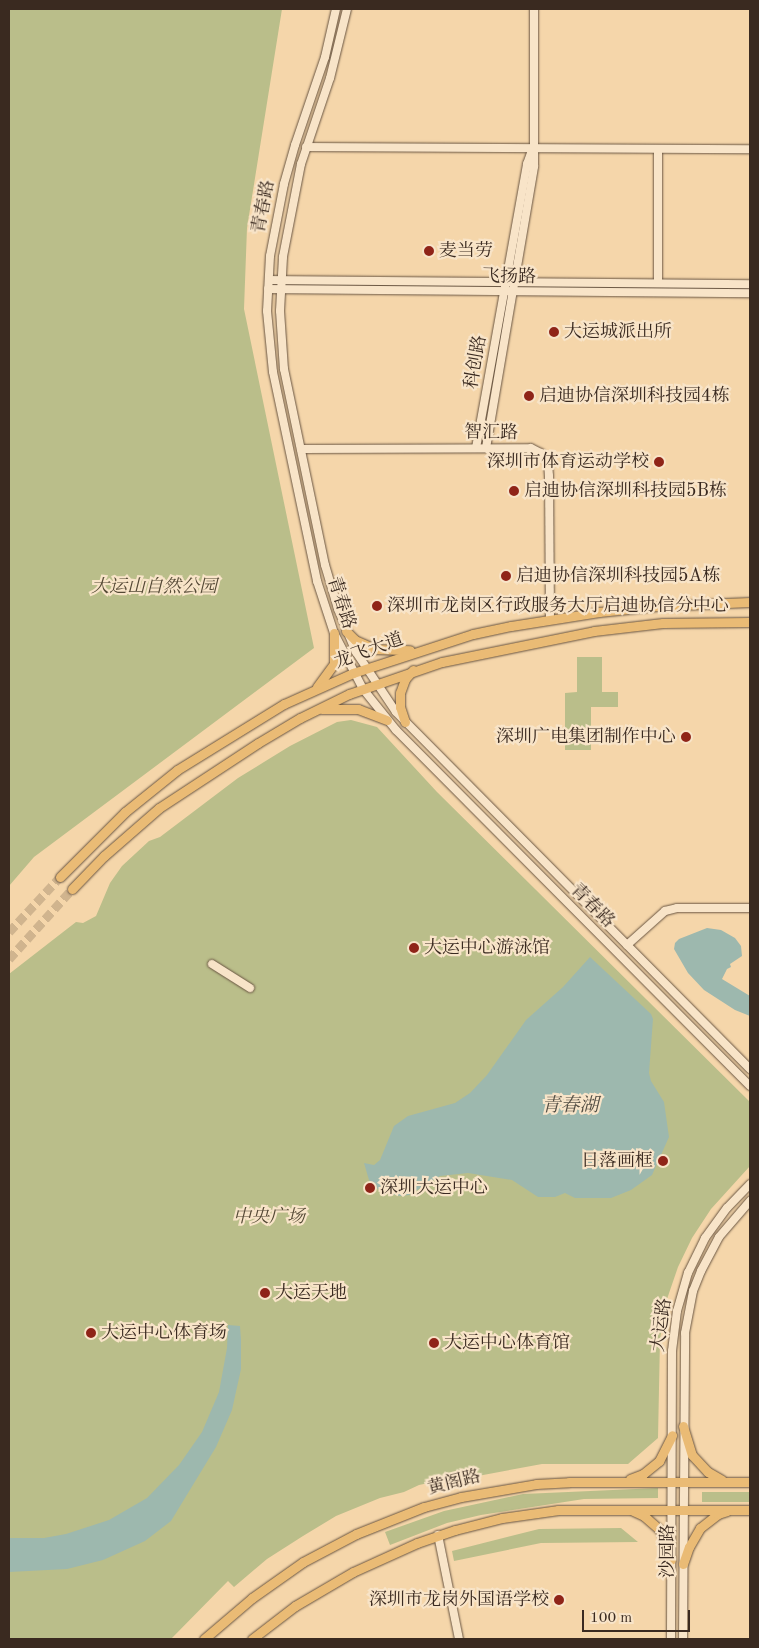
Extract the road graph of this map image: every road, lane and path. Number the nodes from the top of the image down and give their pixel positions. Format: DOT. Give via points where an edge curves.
graph roads {
  1 [pos="336,9"];
  2 [pos="347,9"];
  3 [pos="534,9"];
  4 [pos="306,147"];
  5 [pos="533,148"];
  6 [pos="658,149"];
  7 [pos="750,149"];
  8 [pos="269,280"];
  9 [pos="282,280"];
  10 [pos="506,282"];
  11 [pos="515,282"];
  12 [pos="658,283"];
  13 [pos="750,284"];
  14 [pos="268,289"];
  15 [pos="281,289"];
  16 [pos="504,292"];
  17 [pos="513,292"];
  18 [pos="750,293"];
  19 [pos="476,448"];
  20 [pos="486,448"];
  21 [pos="301,449"];
  22 [pos="750,602"];
  23 [pos="550,620"];
  24 [pos="750,622"];
  25 [pos="346,631"];
  26 [pos="334,633"];
  27 [pos="418,650"];
  28 [pos="365,668"];
  29 [pos="413,670"];
  30 [pos="353,673"];
  31 [pos="376,685"];
  32 [pos="315,689"];
  33 [pos="363,689"];
  34 [pos="317,710"];
  35 [pos="387,720"];
  36 [pos="405,722"];
  37 [pos="60,877"];
  38 [pos="72,890"];
  39 [pos="750,908"];
  40 [pos="627,945"];
  41 [pos="212,964"];
  42 [pos="250,988"];
  43 [pos="750,1070"];
  44 [pos="750,1086"];
  45 [pos="750,1184"];
  46 [pos="750,1201"];
  47 [pos="683,1426"];
  48 [pos="672,1435"];
  49 [pos="620,1482"];
  50 [pos="672,1482"];
  51 [pos="683,1482"];
  52 [pos="727,1482"];
  53 [pos="750,1482"];
  54 [pos="672,1492"];
  55 [pos="683,1492"];
  56 [pos="625,1509"];
  57 [pos="672,1509"];
  58 [pos="683,1509"];
  59 [pos="730,1509"];
  60 [pos="750,1510"];
  61 [pos="438,1535"];
  62 [pos="671,1560"];
  63 [pos="683,1564"];
  64 [pos="204,1639"];
  65 [pos="252,1639"];
  66 [pos="459,1639"];
  67 [pos="671,1639"];
  68 [pos="684,1639"];
  1 -- 8 [label="street, 青春路" via="325,56 289,162 273,234"];
  2 -- 4 [label="street, 青春路" via="330,78"];
  3 -- 5 [label="street"];
  4 -- 5 [label="street"];
  4 -- 9 [label="street, 青春路" via="292,208"];
  5 -- 6 [label="street"];
  5 -- 10 [label="street, 科创路" via="527,164"];
  5 -- 11 [label="street" via="534,166"];
  6 -- 7 [label="street"];
  6 -- 12 [label="street"];
  8 -- 9 [label="street, 飞扬路"];
  8 -- 14 [label="street, 青春路"];
  9 -- 10 [label="street, 飞扬路"];
  9 -- 15 [label="street, 青春路"];
  10 -- 11 [label="street, 飞扬路"];
  10 -- 16 [label="street, 科创路"];
  11 -- 12 [label="street, 飞扬路"];
  11 -- 17 [label="street"];
  12 -- 13 [label="street, 飞扬路"];
  14 -- 15 [label="street, 飞扬路"];
  14 -- 26 [label="street, 青春路" via="268,332 273,372 317,581"];
  15 -- 16 [label="street, 飞扬路"];
  15 -- 21 [label="street, 青春路" via="282,349"];
  16 -- 17 [label="street, 飞扬路"];
  16 -- 19 [label="street, 科创路"];
  17 -- 18 [label="street, 飞扬路"];
  17 -- 20 [label="street"];
  19 -- 20 [label="street, 智汇路"];
  19 -- 21 [label="street, 智汇路"];
  20 -- 23 [label="street, 智汇路" via="530,448 541,453 548,462"];
  21 -- 25 [label="street, 青春路" via="325,565"];
  22 -- 23 [label="main road, 龙飞大道" via="657,606"];
  23 -- 27 [label="main road, 龙飞大道" via="473,634"];
  24 -- 29 [label="main road, 龙飞大道" via="663,623 603,629 470,654"];
  25 -- 27 [label="main road" via="355,640 375,649"];
  25 -- 28 [label="street, 青春路"];
  26 -- 30 [label="street, 青春路"];
  26 -- 32 [label="main road" via="334,664"];
  27 -- 28 [label="main road, 龙飞大道"];
  28 -- 30 [label="main road, 龙飞大道"];
  28 -- 31 [label="street, 青春路"];
  29 -- 31 [label="main road, 龙飞大道"];
  29 -- 36 [label="main road" via="405,679 400,693"];
  30 -- 32 [label="main road, 龙飞大道"];
  30 -- 33 [label="street, 青春路"];
  31 -- 33 [label="main road, 龙飞大道"];
  31 -- 36 [label="street, 青春路"];
  32 -- 37 [label="main road, 龙飞大道" via="177,770 125,812"];
  33 -- 34 [label="main road, 龙飞大道"];
  33 -- 35 [label="street, 青春路"];
  34 -- 35 [label="main road" via="358,709"];
  34 -- 38 [label="main road, 龙飞大道" via="258,742 159,808 104,856"];
  35 -- 44 [label="street, 青春路"];
  36 -- 40 [label="street, 青春路"];
  39 -- 40 [label="street" via="677,908 666,911"];
  40 -- 43 [label="street, 青春路"];
  41 -- 42 [label="street"];
  45 -- 48 [label="street, 大运路" via="705,1238 682,1292 672,1351"];
  46 -- 47 [label="street, 大运路" via="719,1237 693,1291 684,1333"];
  47 -- 51 [label="street, 大运路"];
  47 -- 52 [label="main road" via="700,1465"];
  48 -- 49 [label="main road" via="665,1453 651,1469"];
  48 -- 50 [label="street, 大运路"];
  49 -- 50 [label="main road, 黄阁路"];
  49 -- 64 [label="main road, 黄阁路" via="568,1482 502,1489 461,1497 392,1518 303,1562 252,1598"];
  50 -- 51 [label="main road, 黄阁路"];
  50 -- 54 [label="street, 大运路"];
  51 -- 52 [label="main road, 黄阁路"];
  51 -- 55 [label="street, 大运路"];
  52 -- 53 [label="main road, 黄阁路"];
  54 -- 57 [label="street, 沙园路"];
  55 -- 58 [label="street, 沙园路"];
  56 -- 57 [label="main road"];
  56 -- 61 [label="main road" via="529,1514"];
  56 -- 62 [label="main road" via="644,1516 660,1530"];
  57 -- 58 [label="main road"];
  57 -- 62 [label="street, 沙园路"];
  58 -- 59 [label="main road"];
  58 -- 63 [label="street, 沙园路"];
  59 -- 60 [label="main road"];
  59 -- 63 [label="main road" via="700,1528"];
  61 -- 65 [label="main road" via="325,1587 294,1606"];
  61 -- 66 [label="street"];
  62 -- 67 [label="street, 沙园路"];
  63 -- 68 [label="street, 沙园路"];
}
